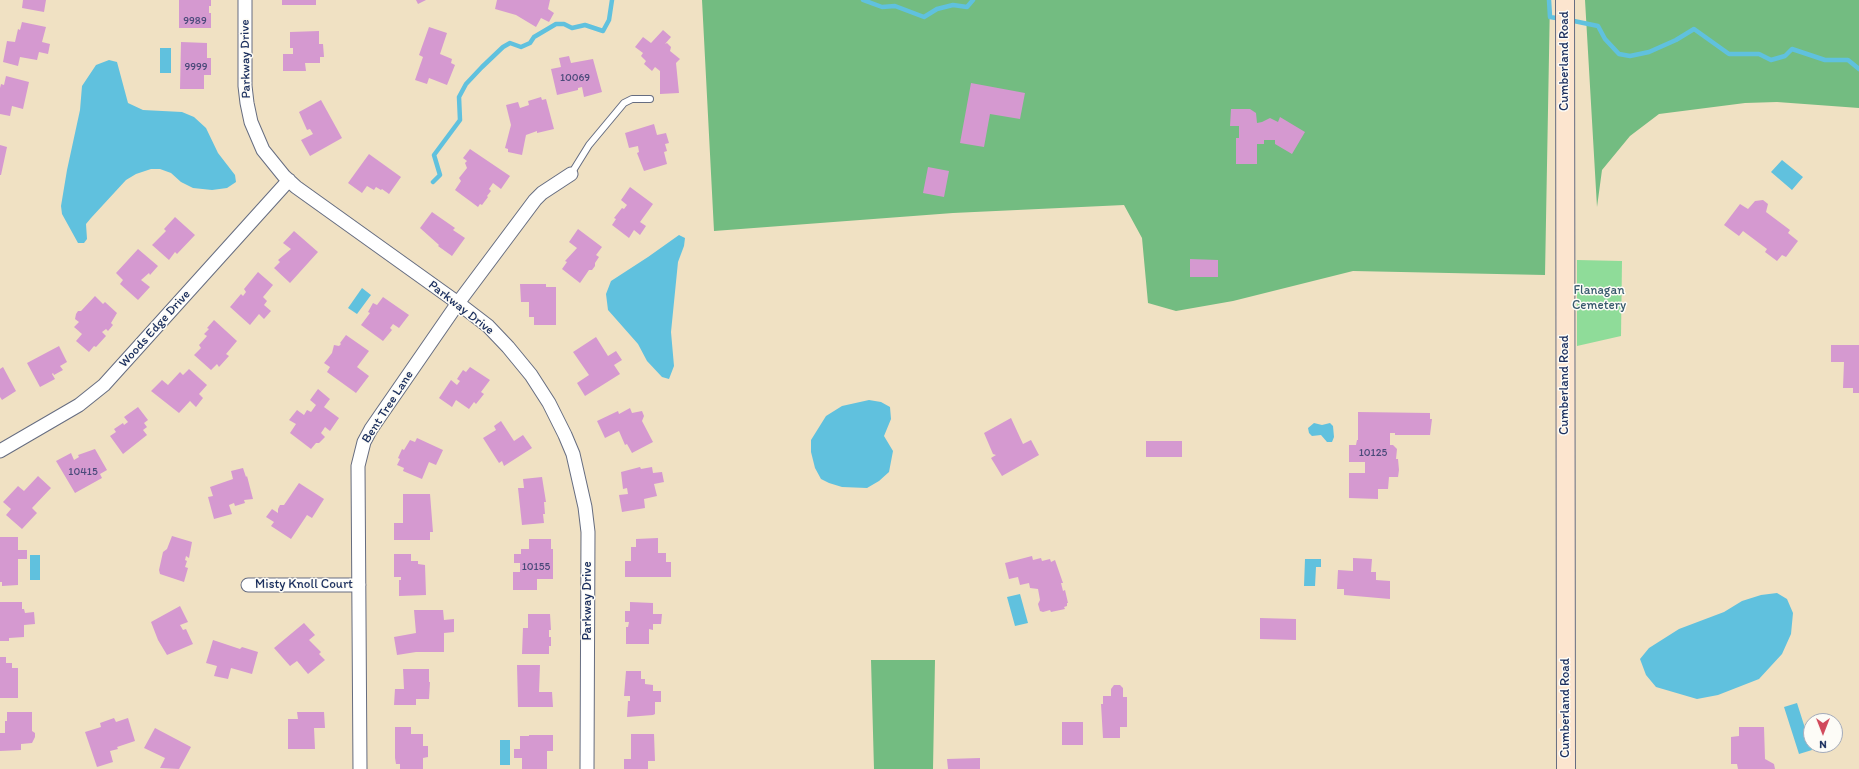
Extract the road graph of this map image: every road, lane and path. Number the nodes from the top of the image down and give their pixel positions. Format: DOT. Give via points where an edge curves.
graph roads {
  1 [pos="245,0"];
  2 [pos="1565,5"];
  3 [pos="650,99"];
  4 [pos="572,174"];
  5 [pos="289,180"];
  6 [pos="458,303"];
  7 [pos="0,451"];
  8 [pos="248,585"];
  9 [pos="359,585"];
  10 [pos="360,769"];
  11 [pos="587,769"];
  12 [pos="1566,769"];
  1 -- 5 [label="street, Parkway Drive" via="245,86 251,122 263,150"];
  2 -- 12 [label="main road, Cumberland Road"];
  3 -- 4 [label="lane" via="632,99 624,103 590,145"];
  4 -- 6 [label="street, Bent Tree Lane" via="535,200"];
  5 -- 6 [label="street, Parkway Drive"];
  5 -- 7 [label="street, Woods Edge Drive" via="104,385 79,405"];
  6 -- 9 [label="street, Bent Tree Lane" via="364,442 358,466"];
  6 -- 11 [label="street, Parkway Drive" via="488,326 531,375 549,403 573,454 588,532"];
  8 -- 9 [label="street, Misty Knoll Court"];
  9 -- 10 [label="street, Bent Tree Lane"];
}
